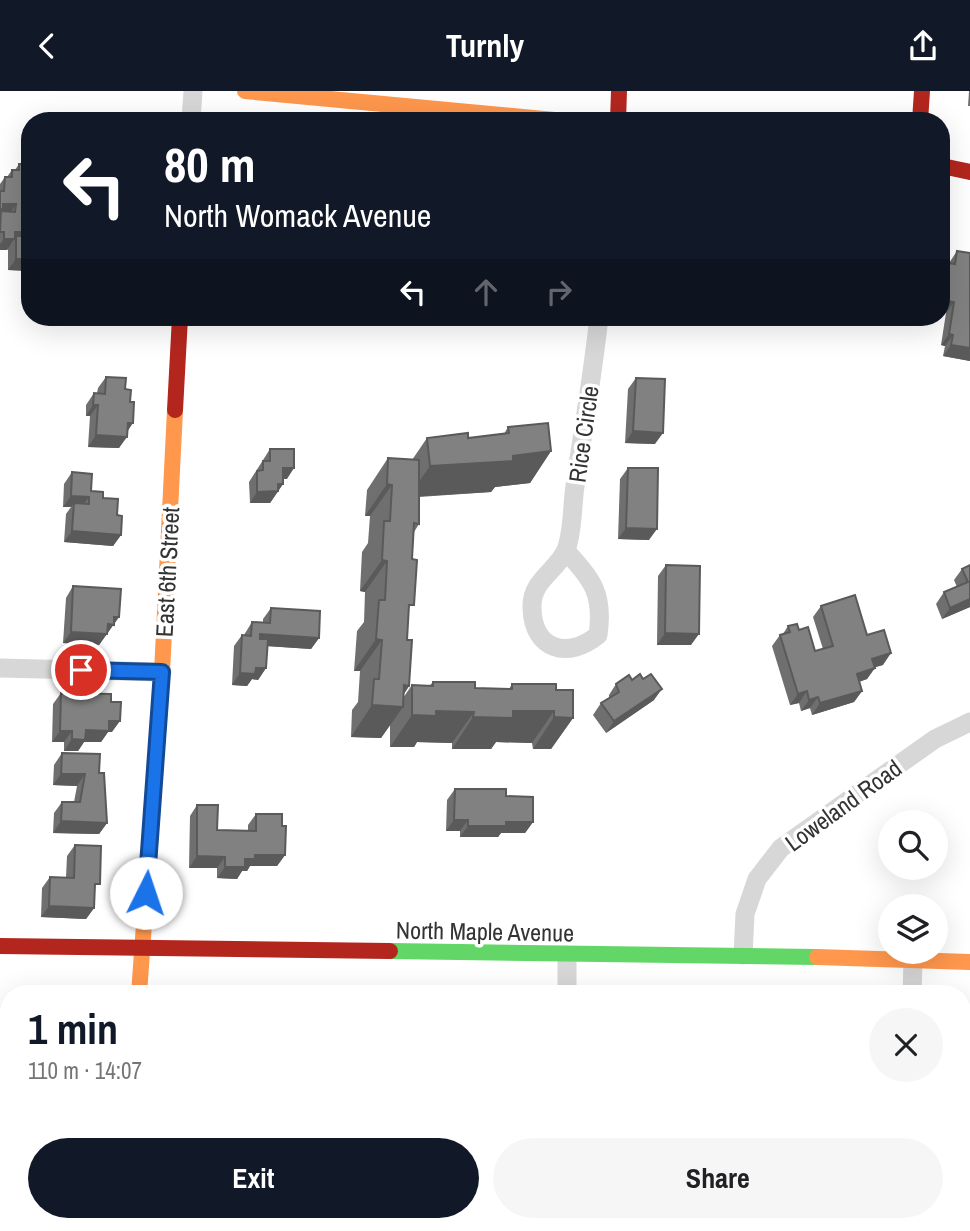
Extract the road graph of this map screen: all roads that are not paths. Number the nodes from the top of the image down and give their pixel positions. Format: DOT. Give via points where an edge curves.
graph roads {
  1 [pos="193,91"];
  2 [pos="245,91"];
  3 [pos="620,91"];
  4 [pos="922,91"];
  5 [pos="192,112"];
  6 [pos="469,112"];
  7 [pos="619,112"];
  8 [pos="921,112"];
  9 [pos="950,168"];
  10 [pos="970,172"];
  11 [pos="180,326"];
  12 [pos="599,326"];
  13 [pos="566,551"];
  14 [pos="0,669"];
  15 [pos="162,672"];
  16 [pos="970,722"];
  17 [pos="0,946"];
  18 [pos="142,949"];
  19 [pos="567,955"];
  20 [pos="743,955"];
  21 [pos="878,960"];
  22 [pos="948,961"];
  23 [pos="970,961"];
  24 [pos="913,964"];
  25 [pos="140,985"];
  26 [pos="567,985"];
  27 [pos="912,985"];
  1 -- 5 [label="street"];
  2 -- 6 [label="street"];
  3 -- 7 [label="street"];
  4 -- 8 [label="street"];
  9 -- 10 [label="street"];
  11 -- 15 [label="street, East 6th Street"];
  12 -- 13 [label="street, Rice Circle"];
  13 -- 13 [label="street" via="539,580 531,605 533,625 541,636 554,647 570,650 598,635 600,599"];
  14 -- 15 [label="street"];
  15 -- 18 [label="street, East 6th Street"];
  16 -- 20 [label="street, Loweland Road" via="935,739 781,848 757,879 745,914"];
  17 -- 18 [label="street, North Maple Avenue"];
  18 -- 19 [label="street, North Maple Avenue"];
  18 -- 25 [label="street, East 6th Street"];
  19 -- 20 [label="street, North Maple Avenue"];
  19 -- 26 [label="street"];
  20 -- 21 [label="street, North Maple Avenue"];
  22 -- 23 [label="street, North Maple Avenue"];
  24 -- 27 [label="street"];
}
